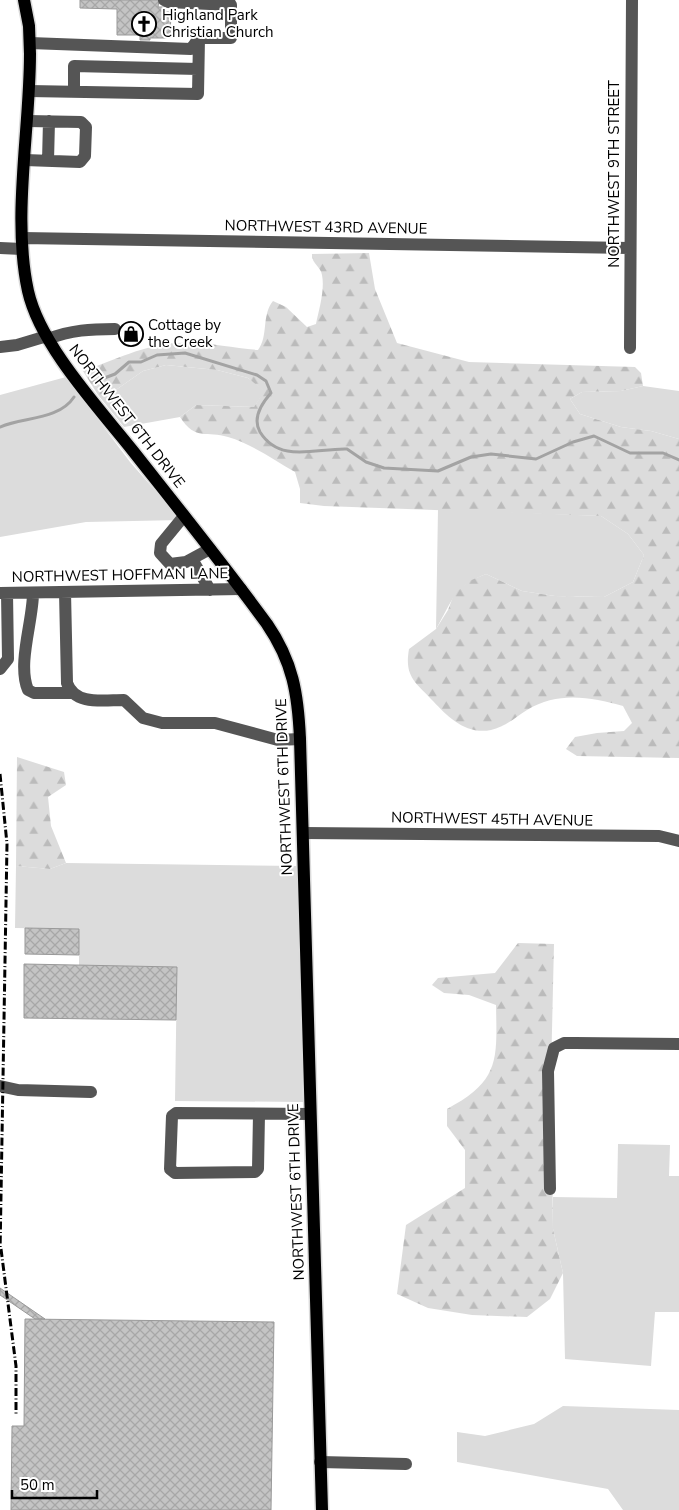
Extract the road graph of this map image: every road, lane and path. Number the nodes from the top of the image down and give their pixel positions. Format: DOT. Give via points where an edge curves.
graph roads {
  1 [pos="24,0"];
  2 [pos="632,0"];
  3 [pos="166,1"];
  4 [pos="230,3"];
  5 [pos="30,43"];
  6 [pos="195,43"];
  7 [pos="198,69"];
  8 [pos="29,90"];
  9 [pos="74,92"];
  10 [pos="28,121"];
  11 [pos="49,122"];
  12 [pos="25,160"];
  13 [pos="48,161"];
  14 [pos="22,243"];
  15 [pos="0,248"];
  16 [pos="630,248"];
  17 [pos="115,329"];
  18 [pos="48,337"];
  19 [pos="0,347"];
  20 [pos="630,348"];
  21 [pos="184,516"];
  22 [pos="210,549"];
  23 [pos="192,559"];
  24 [pos="241,589"];
  25 [pos="210,590"];
  26 [pos="33,592"];
  27 [pos="65,592"];
  28 [pos="4,593"];
  29 [pos="0,669"];
  30 [pos="70,693"];
  31 [pos="300,739"];
  32 [pos="303,833"];
  33 [pos="679,841"];
  34 [pos="679,1044"];
  35 [pos="0,1086"];
  36 [pos="90,1092"];
  37 [pos="259,1114"];
  38 [pos="310,1114"];
  39 [pos="550,1189"];
  40 [pos="320,1462"];
  41 [pos="406,1464"];
  42 [pos="322,1510"];
  1 -- 5 [label="main road, NORTHWEST 6TH DRIVE"];
  2 -- 16 [label="street, NORTHWEST 9TH STREET"];
  3 -- 4 [label="street"];
  4 -- 6 [label="street" via="231,38"];
  5 -- 6 [label="street"];
  5 -- 8 [label="main road, NORTHWEST 6TH DRIVE"];
  6 -- 7 [label="street"];
  7 -- 9 [label="street" via="198,94"];
  7 -- 9 [label="street" via="74,66"];
  8 -- 9 [label="street"];
  8 -- 10 [label="main road, NORTHWEST 6TH DRIVE"];
  10 -- 11 [label="street"];
  10 -- 12 [label="main road, NORTHWEST 6TH DRIVE"];
  11 -- 13 [label="street"];
  11 -- 13 [label="street" via="82,122 86,127 85,156 80,162"];
  12 -- 13 [label="street"];
  12 -- 14 [label="main road, NORTHWEST 6TH DRIVE"];
  14 -- 15 [label="street, NORTHWEST 43RD AVENUE"];
  14 -- 16 [label="street, NORTHWEST 43RD AVENUE"];
  14 -- 18 [label="main road, NORTHWEST 6TH DRIVE" via="28,292"];
  16 -- 20 [label="street, NORTHWEST 9TH STREET"];
  17 -- 18 [label="street" via="82,329"];
  18 -- 19 [label="street"];
  18 -- 21 [label="main road, NORTHWEST 6TH DRIVE" via="82,386"];
  21 -- 22 [label="main road, NORTHWEST 6TH DRIVE"];
  21 -- 23 [label="street" via="161,544 160,553 170,564"];
  22 -- 23 [label="street"];
  22 -- 24 [label="main road, NORTHWEST 6TH DRIVE"];
  23 -- 25 [label="street"];
  24 -- 25 [label="street, NORTHWEST HOFFMAN LANE"];
  24 -- 31 [label="main road, NORTHWEST 6TH DRIVE" via="277,639 290,665 295,681"];
  25 -- 27 [label="street, NORTHWEST HOFFMAN LANE"];
  26 -- 27 [label="street, NORTHWEST HOFFMAN LANE"];
  26 -- 28 [label="street, NORTHWEST HOFFMAN LANE"];
  26 -- 30 [label="street" via="25,683 34,693"];
  27 -- 30 [label="street" via="67,683"];
  28 -- 29 [label="street" via="8,659"];
  30 -- 31 [label="street" via="80,699 124,700 143,718 162,723 215,723 278,740"];
  31 -- 32 [label="main road, NORTHWEST 6TH DRIVE"];
  32 -- 33 [label="street, NORTHWEST 45TH AVENUE" via="659,836"];
  32 -- 38 [label="main road, NORTHWEST 6TH DRIVE"];
  34 -- 39 [label="street" via="579,1043 554,1048 549,1061"];
  35 -- 36 [label="street" via="18,1090"];
  37 -- 37 [label="street" via="176,1113 172,1116 170,1169 176,1173 255,1172 258,1170"];
  37 -- 38 [label="street"];
  38 -- 40 [label="main road, NORTHWEST 6TH DRIVE"];
  40 -- 41 [label="street"];
  40 -- 42 [label="main road, NORTHWEST 6TH DRIVE"];
}
